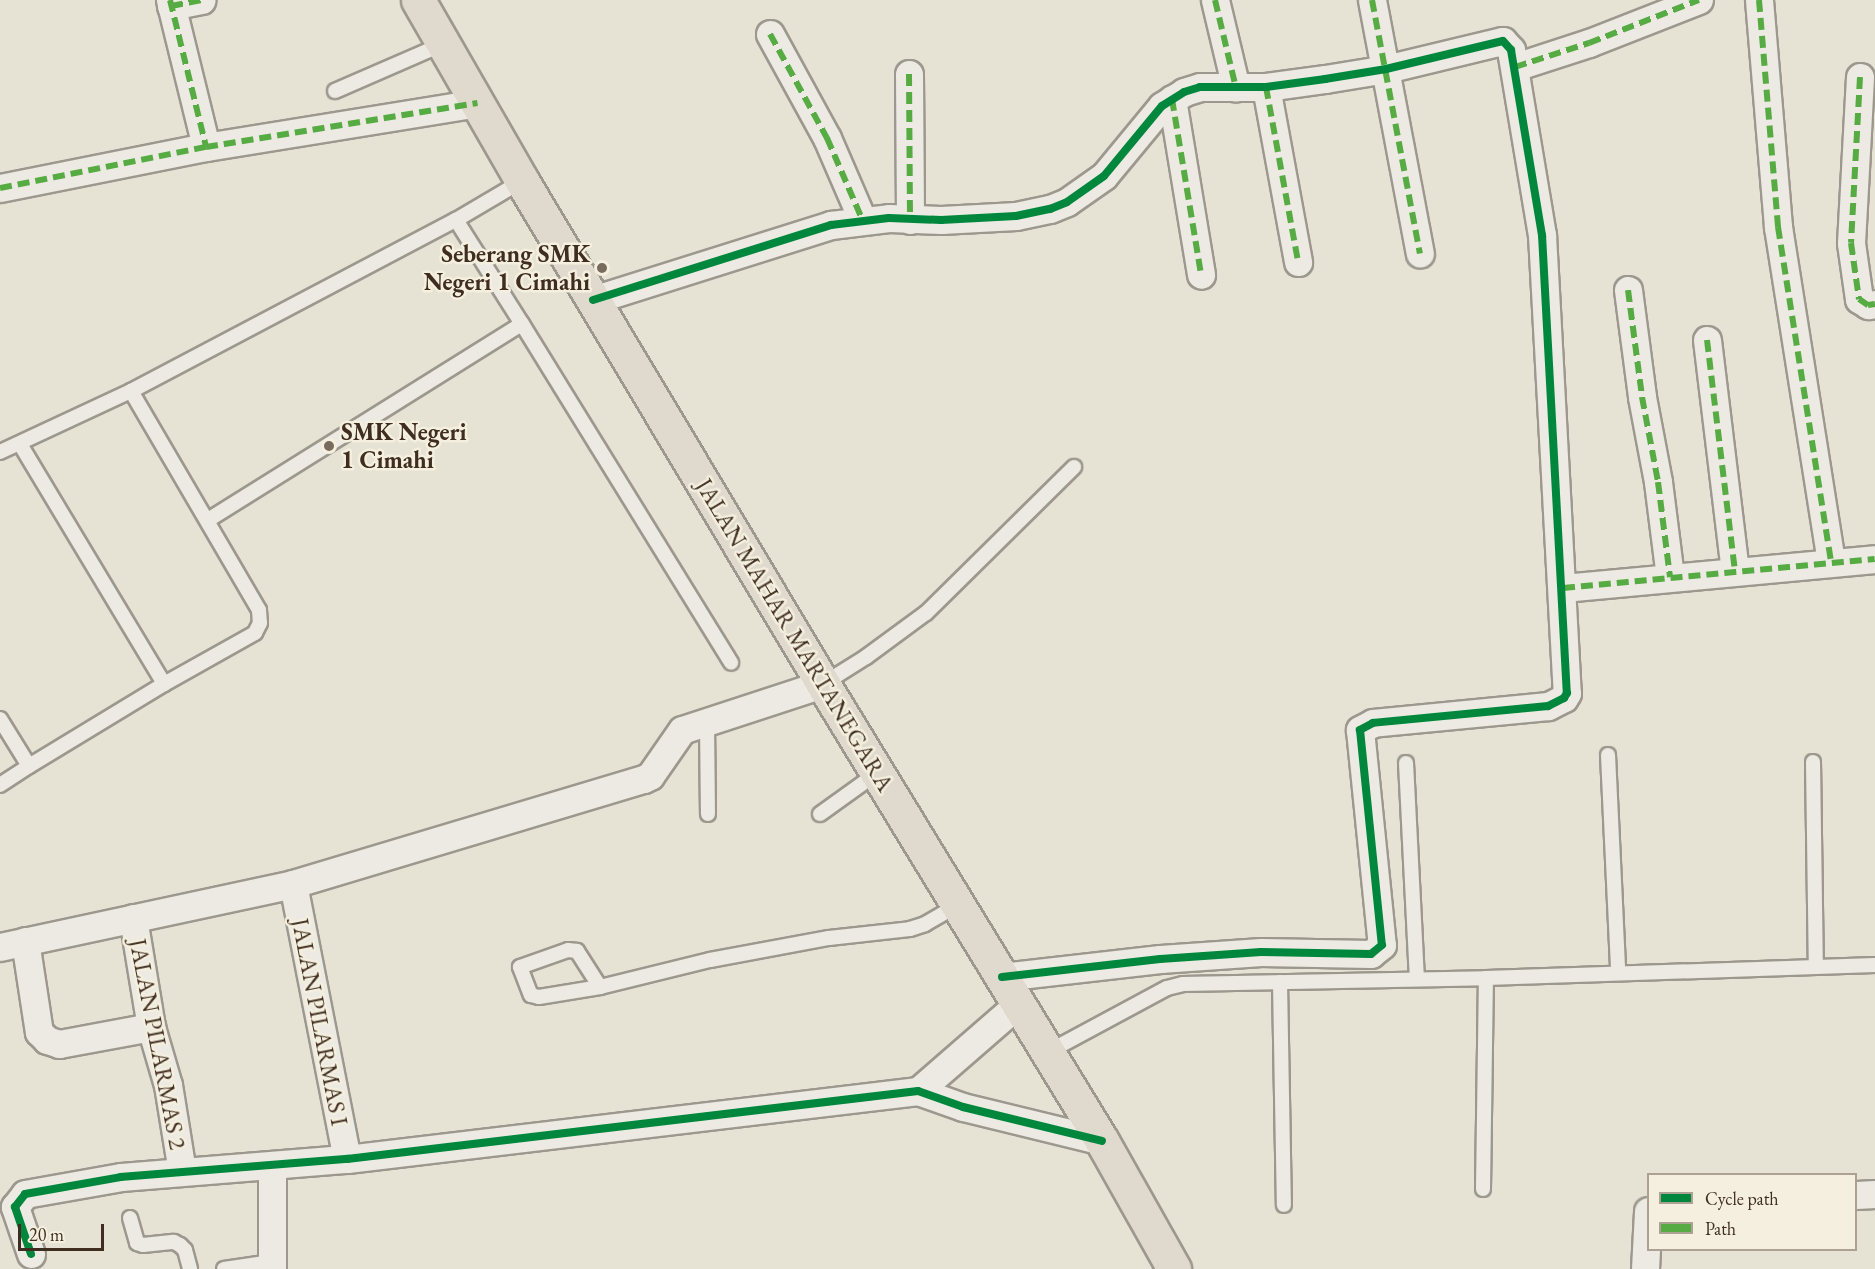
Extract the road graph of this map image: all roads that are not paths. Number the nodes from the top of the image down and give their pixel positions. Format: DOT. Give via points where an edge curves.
graph roads {
  1 [pos="201,0"];
  2 [pos="418,0"];
  3 [pos="1215,0"];
  4 [pos="1371,0"];
  5 [pos="1699,0"];
  6 [pos="1759,0"];
  7 [pos="171,3"];
  8 [pos="770,34"];
  9 [pos="443,44"];
  10 [pos="1515,68"];
  11 [pos="1386,69"];
  12 [pos="909,74"];
  13 [pos="1860,77"];
  14 [pos="1266,87"];
  15 [pos="1236,88"];
  16 [pos="335,91"];
  17 [pos="1172,99"];
  18 [pos="477,103"];
  19 [pos="206,147"];
  20 [pos="522,181"];
  21 [pos="0,188"];
  22 [pos="862,219"];
  23 [pos="910,219"];
  24 [pos="456,220"];
  25 [pos="1420,253"];
  26 [pos="1298,262"];
  27 [pos="1201,274"];
  28 [pos="1628,290"];
  29 [pos="593,300"];
  30 [pos="1875,304"];
  31 [pos="522,324"];
  32 [pos="1707,340"];
  33 [pos="131,391"];
  34 [pos="20,444"];
  35 [pos="0,452"];
  36 [pos="1074,467"];
  37 [pos="208,519"];
  38 [pos="1875,559"];
  39 [pos="1831,561"];
  40 [pos="1736,571"];
  41 [pos="1670,577"];
  42 [pos="1563,588"];
  43 [pos="731,663"];
  44 [pos="164,684"];
  45 [pos="823,684"];
  46 [pos="0,719"];
  47 [pos="707,722"];
  48 [pos="1608,755"];
  49 [pos="1813,762"];
  50 [pos="1406,763"];
  51 [pos="29,766"];
  52 [pos="877,773"];
  53 [pos="0,785"];
  54 [pos="708,814"];
  55 [pos="820,814"];
  56 [pos="293,884"];
  57 [pos="958,905"];
  58 [pos="133,918"];
  59 [pos="12,944"];
  60 [pos="1875,964"];
  61 [pos="1816,965"];
  62 [pos="1618,971"];
  63 [pos="1486,978"];
  64 [pos="1417,979"];
  65 [pos="1280,981"];
  66 [pos="600,987"];
  67 [pos="1010,991"];
  68 [pos="152,1027"];
  69 [pos="1048,1053"];
  70 [pos="918,1091"];
  71 [pos="1102,1141"];
  72 [pos="347,1159"];
  73 [pos="272,1166"];
  74 [pos="182,1171"];
  75 [pos="1483,1189"];
  76 [pos="1875,1194"];
  77 [pos="1857,1195"];
  78 [pos="1284,1205"];
  79 [pos="130,1218"];
  80 [pos="1647,1230"];
  81 [pos="31,1254"];
  82 [pos="271,1266"];
  83 [pos="190,1269"];
  84 [pos="224,1269"];
  85 [pos="1174,1269"];
  86 [pos="1645,1269"];
  1 -- 7 [label="street"];
  2 -- 9 [label="main road, JALAN MAHAR MARTANEGARA"];
  3 -- 15 [label="street"];
  4 -- 11 [label="street"];
  5 -- 10 [label="street"];
  6 -- 39 [label="street" via="1778,227"];
  7 -- 19 [label="street"];
  8 -- 22 [label="street" via="826,138"];
  9 -- 16 [label="lane"];
  9 -- 18 [label="main road, JALAN MAHAR MARTANEGARA"];
  10 -- 11 [label="street" via="1511,50 1503,41"];
  10 -- 42 [label="street" via="1542,236"];
  11 -- 14 [label="street"];
  11 -- 25 [label="street"];
  12 -- 23 [label="street"];
  13 -- 30 [label="street" via="1851,243 1859,299 1868,305"];
  14 -- 15 [label="street"];
  14 -- 26 [label="street"];
  15 -- 17 [label="street" via="1200,87"];
  17 -- 23 [label="street" via="1104,176 1067,202 1016,216"];
  17 -- 27 [label="street"];
  18 -- 19 [label="street"];
  18 -- 20 [label="main road, JALAN MAHAR MARTANEGARA"];
  19 -- 21 [label="street"];
  20 -- 24 [label="lane"];
  20 -- 29 [label="main road, JALAN MAHAR MARTANEGARA"];
  22 -- 23 [label="street"];
  22 -- 29 [label="street" via="831,225"];
  24 -- 31 [label="lane"];
  24 -- 33 [label="lane"];
  28 -- 41 [label="street"];
  29 -- 45 [label="main road, JALAN MAHAR MARTANEGARA"];
  31 -- 37 [label="lane"];
  31 -- 43 [label="lane"];
  32 -- 40 [label="street"];
  33 -- 34 [label="lane"];
  33 -- 37 [label="lane"];
  34 -- 35 [label="lane"];
  34 -- 44 [label="lane"];
  36 -- 45 [label="lane" via="926,613"];
  37 -- 44 [label="lane" via="260,610 260,623 255,633"];
  38 -- 39 [label="street"];
  39 -- 40 [label="street"];
  40 -- 41 [label="street"];
  41 -- 42 [label="street"];
  42 -- 67 [label="street" via="1568,688 1564,698 1548,706 1373,723 1360,730 1383,945 1378,950 1364,956 1261,952 1160,959"];
  44 -- 51 [label="lane"];
  45 -- 47 [label="street"];
  45 -- 52 [label="main road, JALAN MAHAR MARTANEGARA"];
  46 -- 51 [label="lane"];
  47 -- 54 [label="lane"];
  47 -- 56 [label="street" via="682,730 644,779"];
  48 -- 62 [label="lane"];
  49 -- 61 [label="lane"];
  50 -- 64 [label="lane"];
  51 -- 53 [label="lane"];
  52 -- 55 [label="lane"];
  52 -- 57 [label="main road, JALAN MAHAR MARTANEGARA"];
  56 -- 58 [label="street"];
  56 -- 72 [label="street, JALAN PILARMAS I"];
  57 -- 66 [label="lane" via="910,928 721,958"];
  57 -- 67 [label="main road, JALAN MAHAR MARTANEGARA"];
  58 -- 59 [label="street"];
  58 -- 68 [label="street, JALAN PILARMAS 2"];
  59 -- 68 [label="street" via="39,1032 47,1040 59,1044"];
  60 -- 61 [label="lane"];
  61 -- 62 [label="lane"];
  62 -- 63 [label="lane"];
  63 -- 64 [label="lane"];
  63 -- 75 [label="lane"];
  64 -- 65 [label="lane"];
  65 -- 69 [label="lane" via="1183,984 1167,988"];
  65 -- 78 [label="lane"];
  66 -- 66 [label="lane" via="534,996 520,967 568,950 577,951"];
  67 -- 69 [label="main road, JALAN MAHAR MARTANEGARA"];
  67 -- 70 [label="street"];
  68 -- 74 [label="street, JALAN PILARMAS 2" via="168,1086"];
  69 -- 71 [label="main road, JALAN MAHAR MARTANEGARA"];
  70 -- 71 [label="street" via="963,1107"];
  70 -- 72 [label="street"];
  71 -- 85 [label="main road, JALAN MAHAR MARTANEGARA"];
  72 -- 73 [label="street"];
  73 -- 74 [label="street"];
  73 -- 82 [label="street"];
  74 -- 81 [label="street" via="25,1194 15,1207"];
  76 -- 77 [label="street"];
  79 -- 83 [label="lane" via="137,1243 174,1242 185,1250"];
  80 -- 86 [label="street"];
  82 -- 84 [label="lane"];
}
